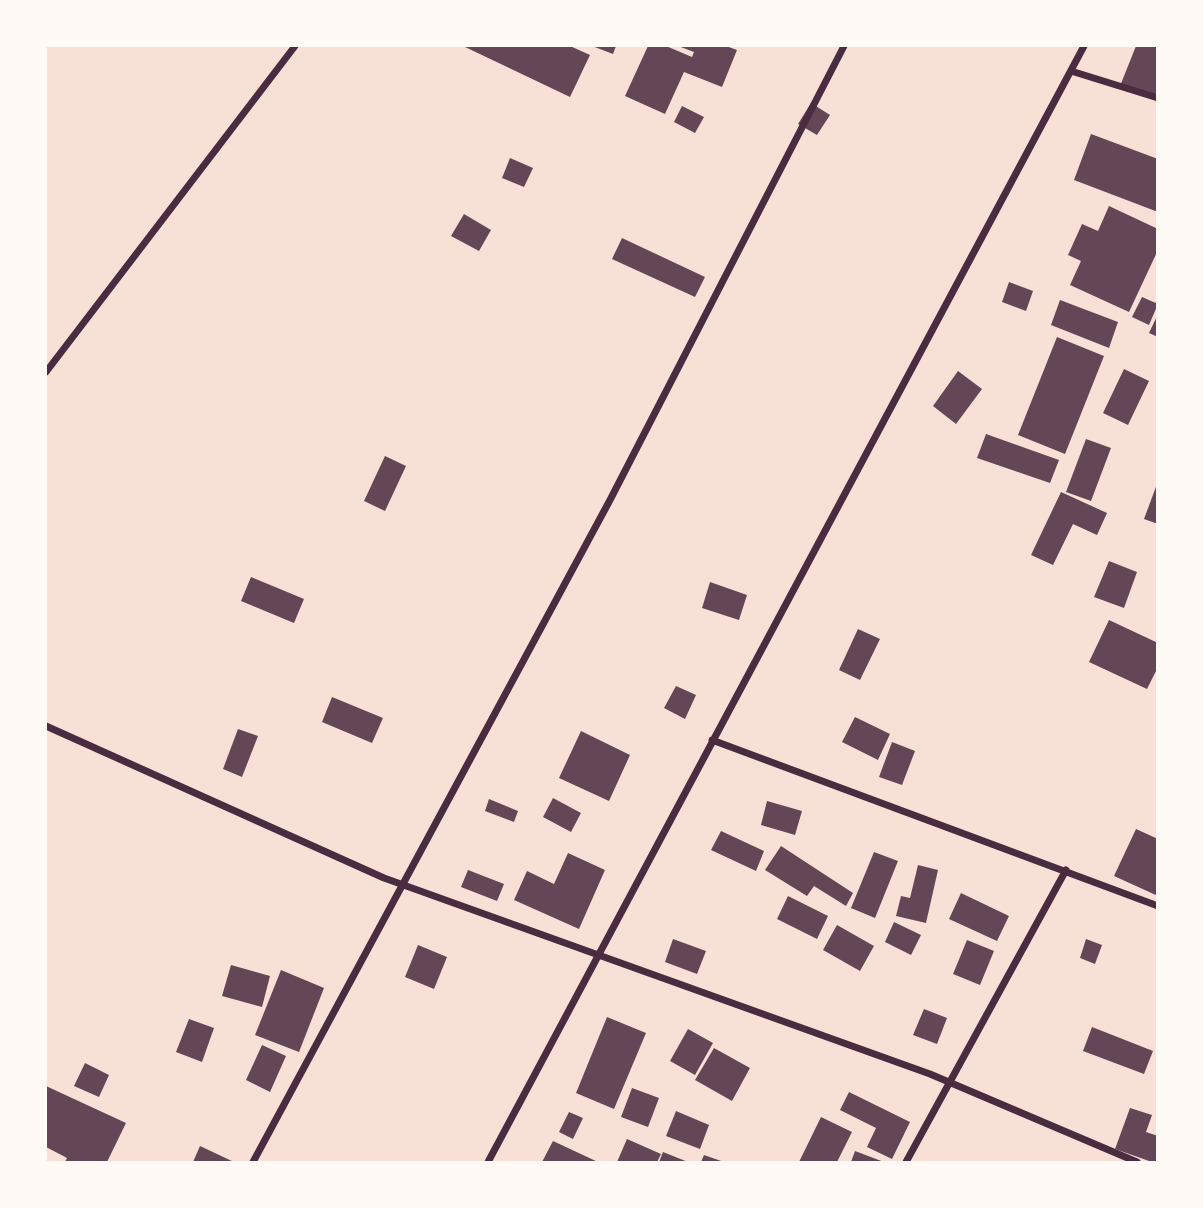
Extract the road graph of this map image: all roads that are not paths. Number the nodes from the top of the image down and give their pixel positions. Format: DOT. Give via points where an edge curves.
graph roads {
  1 [pos="295,46"];
  2 [pos="845,46"];
  3 [pos="1084,46"];
  4 [pos="1071,71"];
  5 [pos="1157,97"];
  6 [pos="46,372"];
  7 [pos="46,726"];
  8 [pos="712,740"];
  9 [pos="1066,870"];
  10 [pos="402,884"];
  11 [pos="1157,906"];
  12 [pos="598,954"];
  13 [pos="950,1083"];
  14 [pos="253,1163"];
  15 [pos="488,1163"];
  16 [pos="906,1163"];
  17 [pos="1137,1163"];
  1 -- 6 [label="street"];
  2 -- 10 [label="street" via="610,500"];
  3 -- 4 [label="street"];
  4 -- 5 [label="street"];
  4 -- 8 [label="street"];
  7 -- 10 [label="street"];
  8 -- 9 [label="street"];
  8 -- 12 [label="street"];
  9 -- 11 [label="street"];
  9 -- 13 [label="street"];
  10 -- 12 [label="street"];
  10 -- 14 [label="street"];
  12 -- 13 [label="street"];
  12 -- 15 [label="street"];
  13 -- 16 [label="street"];
  13 -- 17 [label="street"];
}
